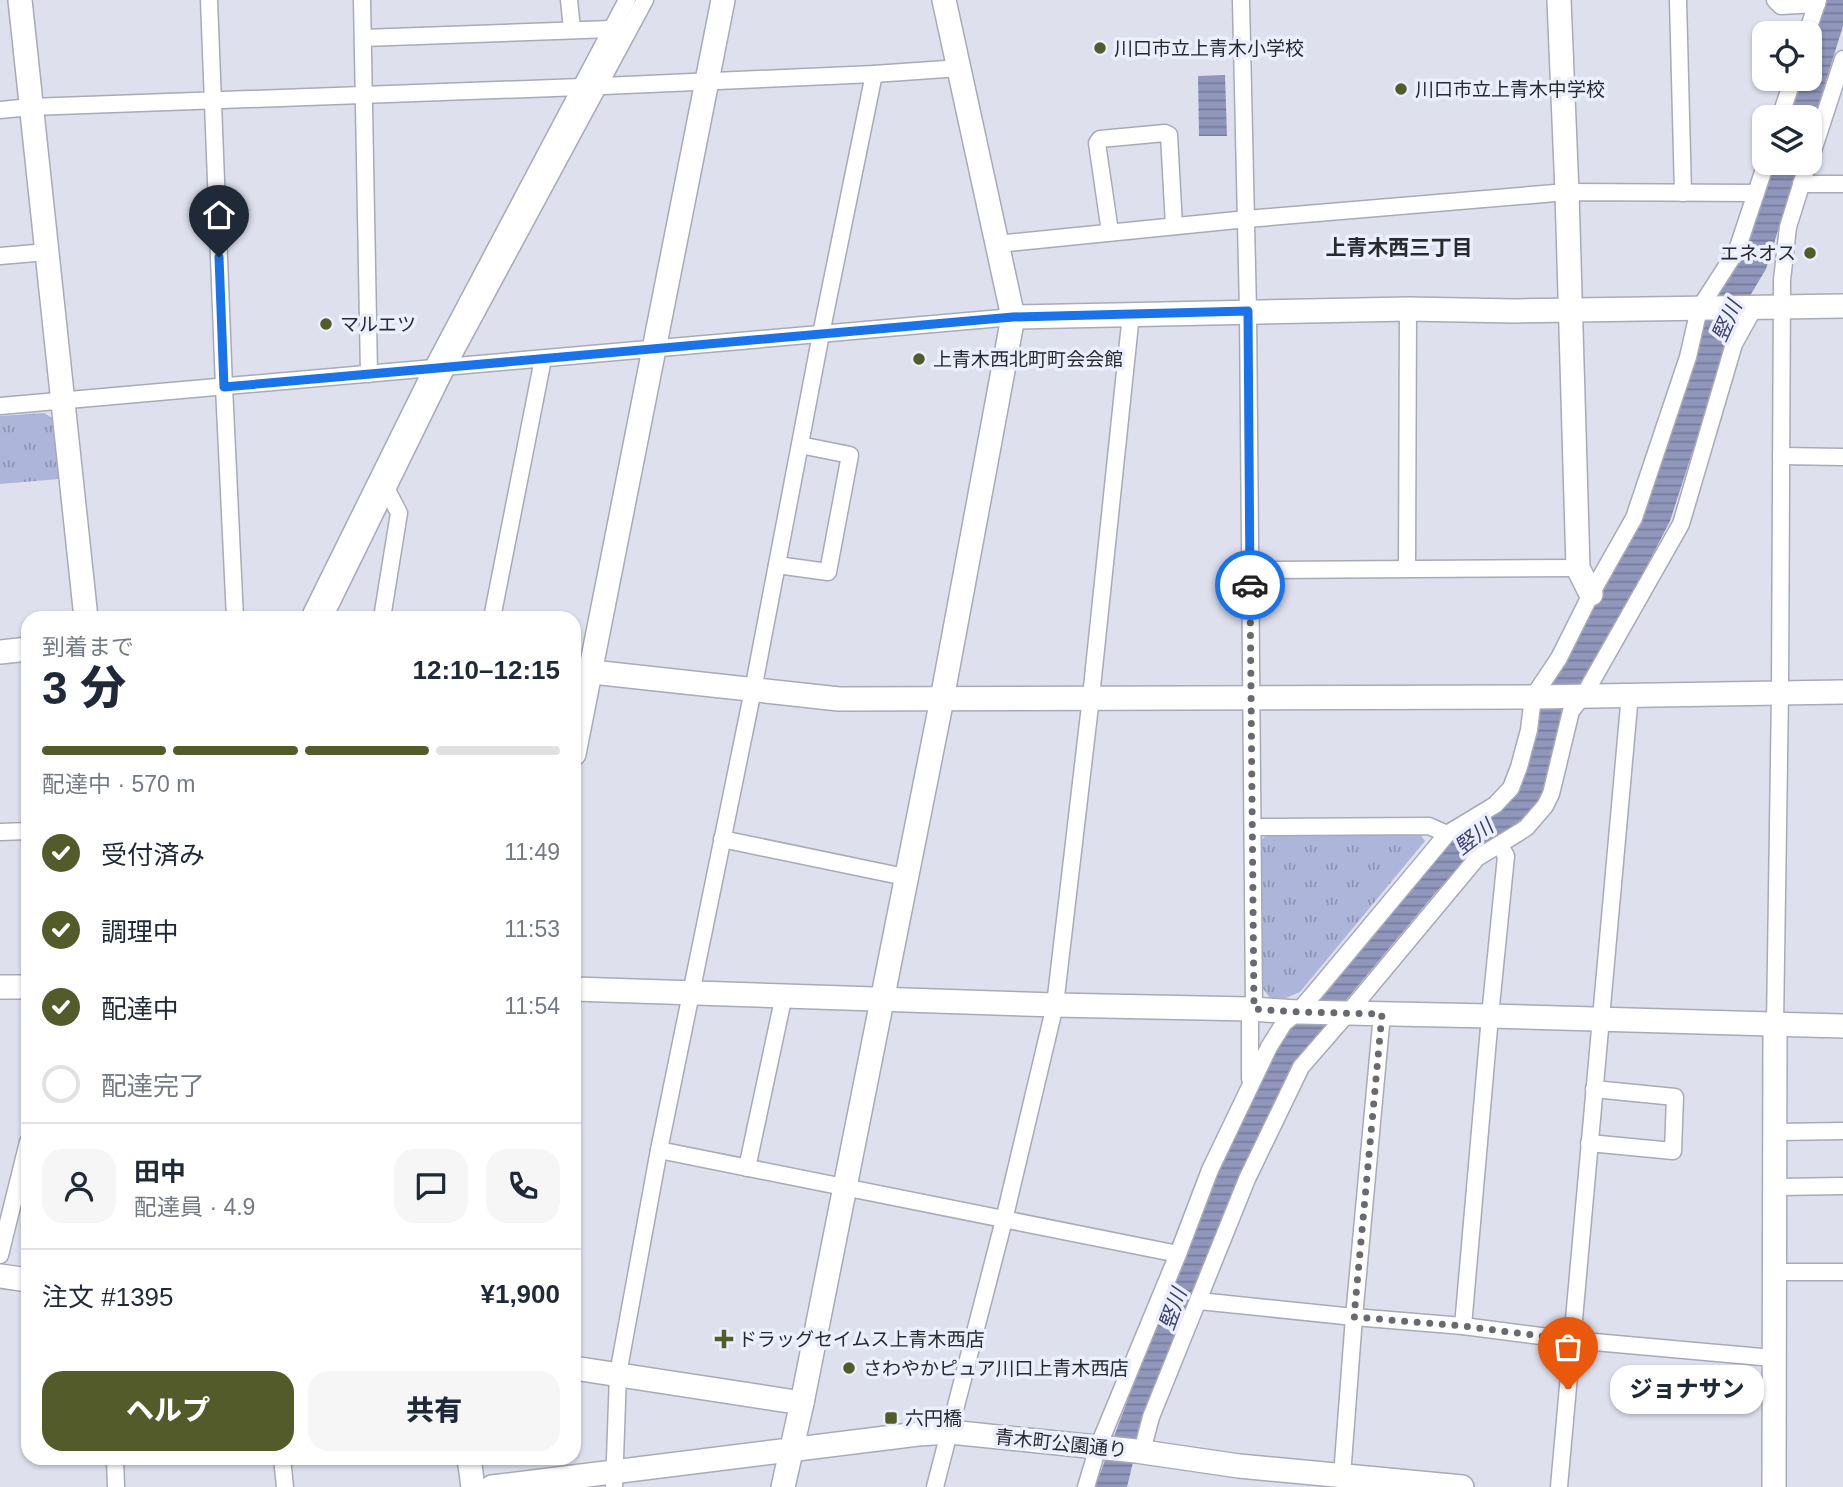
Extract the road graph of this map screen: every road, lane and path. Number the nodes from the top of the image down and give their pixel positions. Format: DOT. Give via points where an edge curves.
graph roads {
  1 [pos="20,0"];
  2 [pos="209,0"];
  3 [pos="362,0"];
  4 [pos="569,0"];
  5 [pos="627,0"];
  6 [pos="645,0"];
  7 [pos="723,0"];
  8 [pos="944,0"];
  9 [pos="1241,0"];
  10 [pos="1559,0"];
  11 [pos="1678,0"];
  12 [pos="1775,0"];
  13 [pos="1817,2"];
  14 [pos="1811,21"];
  15 [pos="572,29"];
  16 [pos="618,32"];
  17 [pos="362,38"];
  18 [pos="1843,59"];
  19 [pos="960,68"];
  20 [pos="874,74"];
  21 [pos="708,80"];
  22 [pos="590,86"];
  23 [pos="363,96"];
  24 [pos="213,101"];
  25 [pos="31,107"];
  26 [pos="0,110"];
  27 [pos="1822,122"];
  28 [pos="1762,175"];
  29 [pos="1804,175"];
  30 [pos="1801,184"];
  31 [pos="1843,184"];
  32 [pos="1567,192"];
  33 [pos="1683,193"];
  34 [pos="1756,193"];
  35 [pos="1247,219"];
  36 [pos="1174,226"];
  37 [pos="1110,232"];
  38 [pos="997,244"];
  39 [pos="47,252"];
  40 [pos="0,256"];
  41 [pos="1843,306"];
  42 [pos="1782,307"];
  43 [pos="1754,308"];
  44 [pos="1408,309"];
  45 [pos="1699,309"];
  46 [pos="1569,310"];
  47 [pos="1248,311"];
  48 [pos="1131,314"];
  49 [pos="1013,317"];
  50 [pos="821,334"];
  51 [pos="655,349"];
  52 [pos="543,359"];
  53 [pos="440,368"];
  54 [pos="369,374"];
  55 [pos="224,387"];
  56 [pos="63,400"];
  57 [pos="0,407"];
  58 [pos="800,445"];
  59 [pos="1781,456"];
  60 [pos="1843,457"];
  61 [pos="383,483"];
  62 [pos="777,565"];
  63 [pos="1407,568"];
  64 [pos="1578,568"];
  65 [pos="1250,570"];
  66 [pos="1591,594"];
  67 [pos="85,611"];
  68 [pos="236,611"];
  69 [pos="313,611"];
  70 [pos="327,611"];
  71 [pos="384,611"];
  72 [pos="493,611"];
  73 [pos="21,650"];
  74 [pos="0,652"];
  75 [pos="582,671"];
  76 [pos="753,690"];
  77 [pos="1843,692"];
  78 [pos="1780,693"];
  79 [pos="1630,694"];
  80 [pos="1537,696"];
  81 [pos="1581,696"];
  82 [pos="1251,697"];
  83 [pos="1091,698"];
  84 [pos="942,699"];
  85 [pos="1253,827"];
  86 [pos="21,831"];
  87 [pos="0,832"];
  88 [pos="1447,834"];
  89 [pos="722,839"];
  90 [pos="1500,845"];
  91 [pos="905,877"];
  92 [pos="21,987"];
  93 [pos="0,988"];
  94 [pos="581,989"];
  95 [pos="692,993"];
  96 [pos="784,995"];
  97 [pos="881,999"];
  98 [pos="1055,1005"];
  99 [pos="1252,1009"];
  100 [pos="1298,1012"];
  101 [pos="1348,1013"];
  102 [pos="1382,1014"];
  103 [pos="1490,1016"];
  104 [pos="1601,1019"];
  105 [pos="1775,1025"];
  106 [pos="1843,1026"];
  107 [pos="1250,1085"];
  108 [pos="1594,1089"];
  109 [pos="1843,1131"];
  110 [pos="1775,1132"];
  111 [pos="1589,1143"];
  112 [pos="659,1150"];
  113 [pos="747,1168"];
  114 [pos="21,1170"];
  115 [pos="1843,1186"];
  116 [pos="844,1187"];
  117 [pos="1776,1187"];
  118 [pos="1004,1220"];
  119 [pos="1178,1254"];
  120 [pos="0,1255"];
  121 [pos="1775,1272"];
  122 [pos="1843,1272"];
  123 [pos="0,1276"];
  124 [pos="21,1279"];
  125 [pos="1199,1301"];
  126 [pos="1354,1317"];
  127 [pos="1463,1326"];
  128 [pos="1572,1340"];
  129 [pos="1773,1358"];
  130 [pos="581,1369"];
  131 [pos="618,1374"];
  132 [pos="802,1403"];
  133 [pos="950,1432"];
  134 [pos="1102,1447"];
  135 [pos="792,1449"];
  136 [pos="1139,1451"];
  137 [pos="115,1465"];
  138 [pos="283,1465"];
  139 [pos="470,1465"];
  140 [pos="1342,1476"];
  141 [pos="614,1479"];
  142 [pos="116,1487"];
  143 [pos="285,1487"];
  144 [pos="473,1487"];
  145 [pos="492,1487"];
  146 [pos="783,1487"];
  147 [pos="935,1487"];
  148 [pos="1086,1487"];
  149 [pos="1462,1487"];
  150 [pos="1559,1487"];
  151 [pos="1774,1487"];
  1 -- 25 [label="street"];
  2 -- 24 [label="street"];
  3 -- 17 [label="street"];
  4 -- 15 [label="street"];
  5 -- 16 [label="street"];
  6 -- 16 [label="street"];
  7 -- 21 [label="street"];
  8 -- 19 [label="street"];
  9 -- 35 [label="street"];
  10 -- 32 [label="street"];
  11 -- 33 [label="street"];
  12 -- 13 [label="street" via="1781,6"];
  13 -- 14 [label="street"];
  15 -- 16 [label="street"];
  15 -- 17 [label="street"];
  16 -- 22 [label="street"];
  17 -- 23 [label="street"];
  18 -- 27 [label="street"];
  19 -- 20 [label="street"];
  19 -- 38 [label="street"];
  20 -- 21 [label="street"];
  20 -- 50 [label="street"];
  21 -- 22 [label="street"];
  21 -- 51 [label="street"];
  22 -- 23 [label="street"];
  22 -- 53 [label="street"];
  23 -- 24 [label="street"];
  23 -- 54 [label="street"];
  24 -- 25 [label="street"];
  24 -- 55 [label="street"];
  25 -- 26 [label="street"];
  25 -- 39 [label="street"];
  28 -- 34 [label="street"];
  29 -- 30 [label="street"];
  30 -- 31 [label="street"];
  30 -- 42 [label="street" via="1788,227"];
  32 -- 33 [label="street"];
  32 -- 35 [label="street"];
  32 -- 46 [label="street"];
  33 -- 34 [label="street"];
  34 -- 45 [label="street" via="1737,250"];
  35 -- 36 [label="street"];
  35 -- 47 [label="street"];
  36 -- 37 [label="street"];
  36 -- 37 [label="street" via="1169,135 1100,139"];
  37 -- 38 [label="street"];
  38 -- 49 [label="street"];
  39 -- 40 [label="street"];
  39 -- 56 [label="street"];
  41 -- 42 [label="street"];
  42 -- 43 [label="street"];
  42 -- 59 [label="street"];
  43 -- 45 [label="street"];
  43 -- 81 [label="street" via="1734,344 1681,524"];
  44 -- 46 [label="street"];
  44 -- 47 [label="street"];
  44 -- 63 [label="street"];
  45 -- 46 [label="street"];
  45 -- 66 [label="street" via="1688,357 1634,518"];
  46 -- 64 [label="street"];
  47 -- 48 [label="street"];
  47 -- 65 [label="street"];
  48 -- 49 [label="street"];
  48 -- 83 [label="street"];
  49 -- 50 [label="street"];
  49 -- 84 [label="street"];
  50 -- 51 [label="street"];
  50 -- 58 [label="street"];
  51 -- 52 [label="street"];
  51 -- 75 [label="street"];
  52 -- 53 [label="street"];
  52 -- 72 [label="street"];
  53 -- 54 [label="street"];
  53 -- 61 [label="street"];
  54 -- 55 [label="street"];
  55 -- 56 [label="street"];
  55 -- 68 [label="street"];
  56 -- 57 [label="street"];
  56 -- 67 [label="street"];
  58 -- 62 [label="street"];
  58 -- 62 [label="street" via="850,455 828,572"];
  59 -- 60 [label="street"];
  59 -- 78 [label="street"];
  61 -- 69 [label="street"];
  61 -- 70 [label="street"];
  61 -- 71 [label="street" via="399,513"];
  62 -- 76 [label="street"];
  63 -- 64 [label="street"];
  63 -- 65 [label="street"];
  64 -- 66 [label="street"];
  65 -- 82 [label="street"];
  66 -- 80 [label="street"];
  73 -- 74 [label="street"];
  75 -- 76 [label="street"];
  76 -- 84 [label="street" via="838,699"];
  76 -- 89 [label="street"];
  77 -- 78 [label="street"];
  78 -- 79 [label="street"];
  78 -- 105 [label="street"];
  79 -- 81 [label="street"];
  79 -- 104 [label="street"];
  80 -- 81 [label="street"];
  80 -- 82 [label="street"];
  80 -- 88 [label="street" via="1511,788 1495,805"];
  81 -- 90 [label="street" via="1571,711 1545,806 1526,828"];
  82 -- 83 [label="street"];
  82 -- 85 [label="street"];
  83 -- 84 [label="street"];
  83 -- 98 [label="street"];
  84 -- 91 [label="street"];
  85 -- 88 [label="street" via="1429,826"];
  85 -- 99 [label="street"];
  86 -- 87 [label="street"];
  88 -- 100 [label="street"];
  89 -- 91 [label="street"];
  89 -- 95 [label="street"];
  90 -- 101 [label="street" via="1477,858"];
  90 -- 103 [label="street" via="1506,856"];
  91 -- 97 [label="street"];
  92 -- 93 [label="street"];
  94 -- 95 [label="street"];
  95 -- 96 [label="street"];
  95 -- 112 [label="street"];
  96 -- 97 [label="street"];
  96 -- 113 [label="street"];
  97 -- 98 [label="street"];
  97 -- 116 [label="street"];
  98 -- 99 [label="street"];
  98 -- 118 [label="street"];
  99 -- 100 [label="street"];
  99 -- 107 [label="street"];
  100 -- 101 [label="street"];
  100 -- 107 [label="street" via="1284,1023"];
  101 -- 102 [label="street"];
  101 -- 125 [label="street" via="1301,1067 1247,1179"];
  102 -- 103 [label="street"];
  102 -- 126 [label="street"];
  103 -- 104 [label="street"];
  103 -- 127 [label="street"];
  104 -- 105 [label="street"];
  104 -- 108 [label="street"];
  105 -- 106 [label="street"];
  105 -- 110 [label="street"];
  107 -- 119 [label="street"];
  108 -- 111 [label="street"];
  108 -- 111 [label="street" via="1675,1097 1672,1151"];
  109 -- 110 [label="street"];
  110 -- 117 [label="street"];
  111 -- 128 [label="street"];
  112 -- 113 [label="street"];
  112 -- 131 [label="street"];
  113 -- 116 [label="street"];
  114 -- 120 [label="street"];
  115 -- 117 [label="street"];
  116 -- 118 [label="street"];
  116 -- 132 [label="street"];
  117 -- 121 [label="street"];
  118 -- 119 [label="street"];
  118 -- 133 [label="street"];
  119 -- 134 [label="street"];
  121 -- 122 [label="street"];
  121 -- 129 [label="street"];
  123 -- 124 [label="street"];
  125 -- 126 [label="street"];
  125 -- 136 [label="street"];
  126 -- 127 [label="street"];
  126 -- 140 [label="street"];
  127 -- 128 [label="street"];
  128 -- 129 [label="street"];
  128 -- 150 [label="street"];
  129 -- 151 [label="street"];
  130 -- 131 [label="street"];
  131 -- 132 [label="street"];
  131 -- 141 [label="street"];
  132 -- 135 [label="street"];
  133 -- 134 [label="street, 青木町公園通り"];
  133 -- 135 [label="street, 青木町公園通り"];
  133 -- 147 [label="street"];
  134 -- 136 [label="street, 青木町公園通り"];
  134 -- 148 [label="street"];
  135 -- 141 [label="street, 青木町公園通り"];
  135 -- 146 [label="street"];
  136 -- 140 [label="street, 青木町公園通り"];
  137 -- 142 [label="street"];
  138 -- 143 [label="street"];
  139 -- 144 [label="street"];
  140 -- 149 [label="street, 青木町公園通り"];
  141 -- 145 [label="street, 青木町公園通り"];
}
